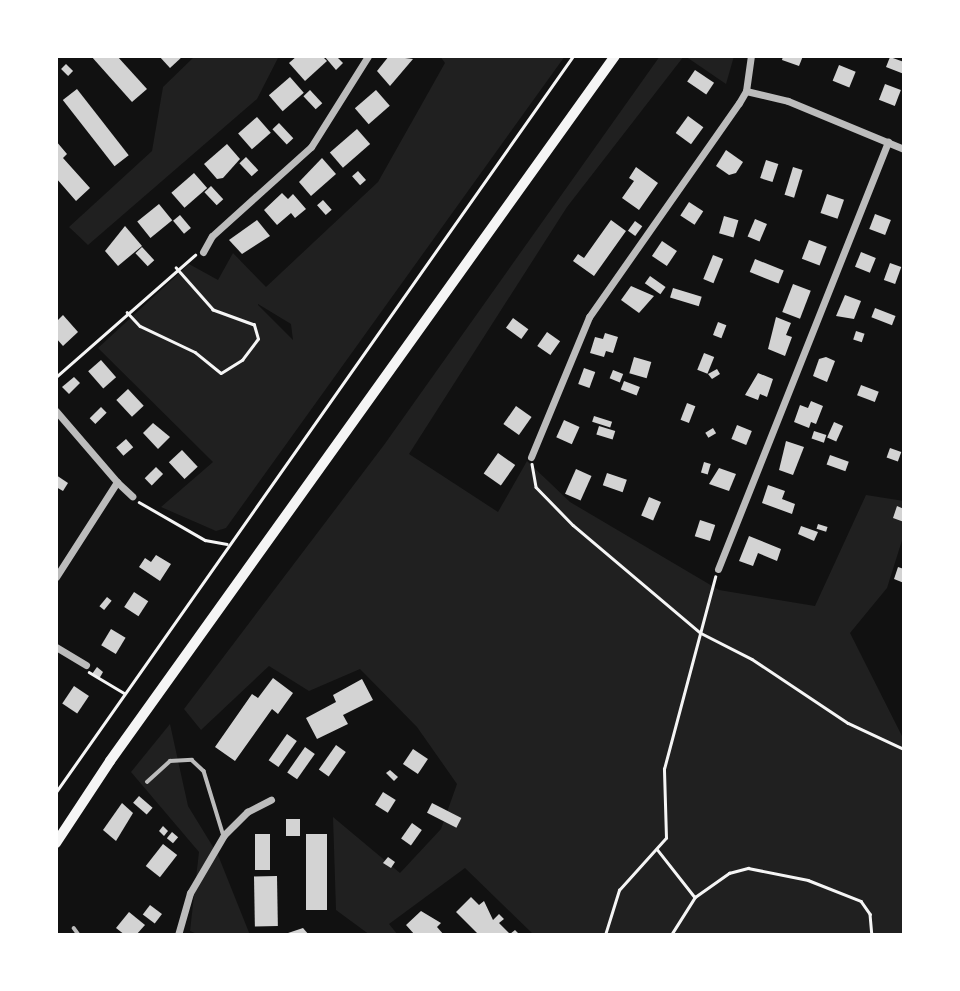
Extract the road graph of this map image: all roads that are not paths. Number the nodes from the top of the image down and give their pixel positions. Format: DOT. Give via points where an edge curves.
graph roads {
  1 [pos="368,56"];
  2 [pos="615,56"];
  3 [pos="751,56"];
  4 [pos="746,90"];
  5 [pos="888,142"];
  6 [pos="904,149"];
  7 [pos="203,252"];
  8 [pos="56,411"];
  9 [pos="531,457"];
  10 [pos="117,482"];
  11 [pos="132,496"];
  12 [pos="718,569"];
  13 [pos="56,577"];
  14 [pos="56,647"];
  15 [pos="86,665"];
  16 [pos="147,782"];
  17 [pos="271,800"];
  18 [pos="224,835"];
  19 [pos="56,843"];
  20 [pos="74,928"];
  21 [pos="79,935"];
  22 [pos="178,935"];
  1 -- 7 [label="street" via="312,147 212,236"];
  2 -- 19 [label="main road"];
  3 -- 4 [label="street"];
  4 -- 5 [label="street" via="788,101"];
  4 -- 9 [label="street" via="589,317"];
  5 -- 6 [label="street"];
  5 -- 12 [label="street"];
  8 -- 10 [label="street"];
  10 -- 11 [label="street"];
  10 -- 13 [label="street"];
  14 -- 15 [label="street"];
  16 -- 18 [label="lane" via="170,761 192,760 204,771"];
  17 -- 18 [label="street" via="247,812"];
  18 -- 22 [label="street" via="190,893"];
  20 -- 21 [label="lane"];
}
